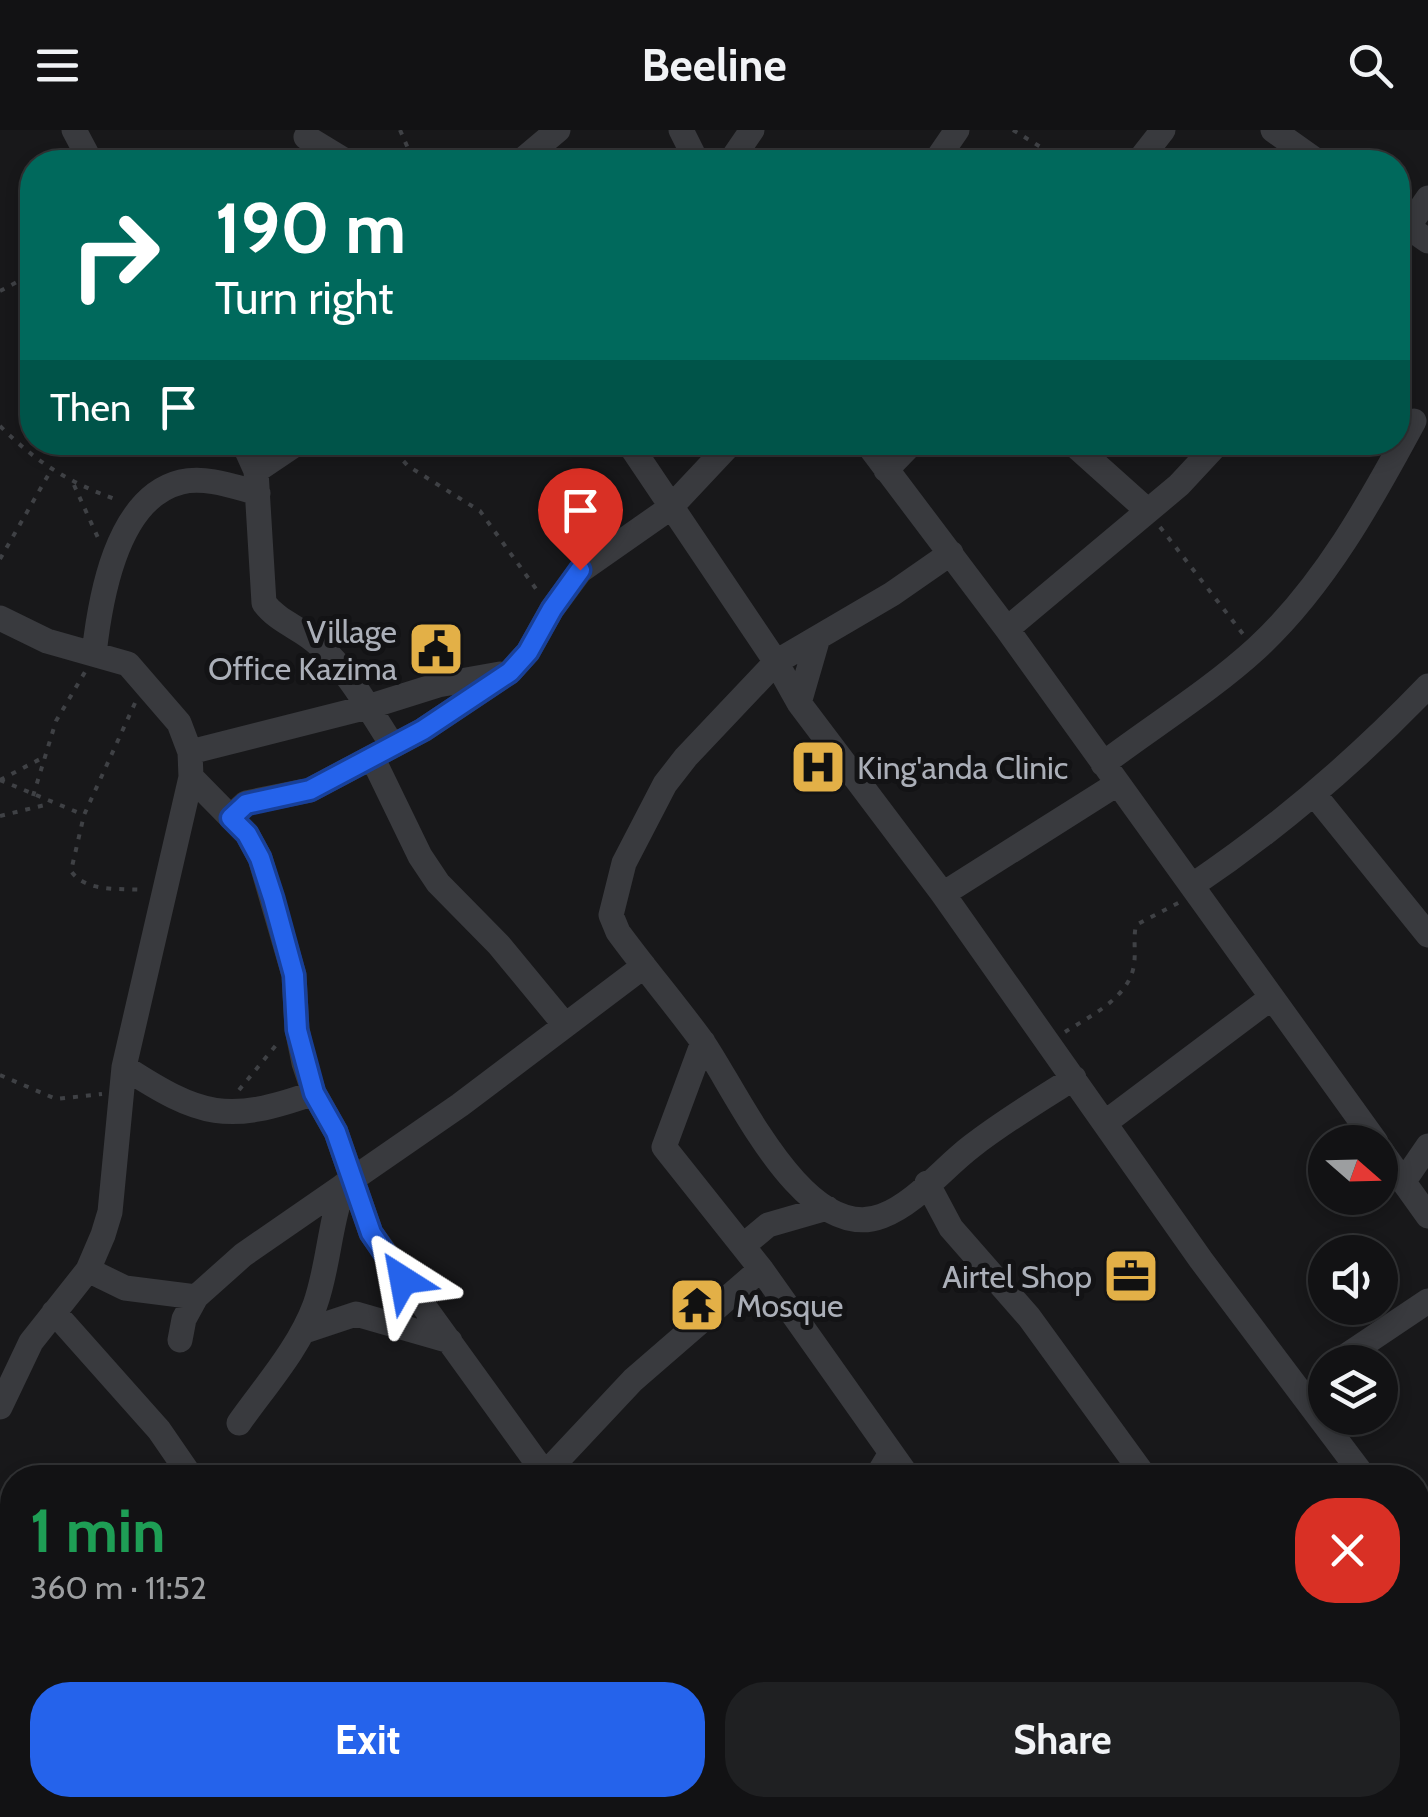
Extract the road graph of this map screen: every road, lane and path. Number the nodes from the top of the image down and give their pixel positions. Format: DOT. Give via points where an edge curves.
graph roads {
  1 [pos="558,130"];
  2 [pos="1013,130"];
  3 [pos="1273,130"];
  4 [pos="306,137"];
  5 [pos="327,150"];
  6 [pos="534,150"];
  7 [pos="1045,150"];
  8 [pos="1301,150"];
  9 [pos="1428,198"];
  10 [pos="1411,229"];
  11 [pos="0,426"];
  12 [pos="20,444"];
  13 [pos="33,455"];
  14 [pos="248,455"];
  15 [pos="286,455"];
  16 [pos="398,455"];
  17 [pos="636,455"];
  18 [pos="720,455"];
  19 [pos="875,455"];
  20 [pos="900,455"];
  21 [pos="1086,455"];
  22 [pos="1206,455"];
  23 [pos="1395,455"];
  24 [pos="50,470"];
  25 [pos="886,470"];
  26 [pos="257,482"];
  27 [pos="73,484"];
  28 [pos="670,508"];
  29 [pos="144,509"];
  30 [pos="1148,511"];
  31 [pos="951,554"];
  32 [pos="0,558"];
  33 [pos="110,562"];
  34 [pos="552,609"];
  35 [pos="0,618"];
  36 [pos="1007,629"];
  37 [pos="817,641"];
  38 [pos="1256,649"];
  39 [pos="94,654"];
  40 [pos="776,662"];
  41 [pos="510,672"];
  42 [pos="146,681"];
  43 [pos="1428,686"];
  44 [pos="799,703"];
  45 [pos="368,707"];
  46 [pos="382,752"];
  47 [pos="44,757"];
  48 [pos="190,764"];
  49 [pos="1110,774"];
  50 [pos="0,780"];
  51 [pos="1314,794"];
  52 [pos="33,796"];
  53 [pos="50,804"];
  54 [pos="84,815"];
  55 [pos="0,816"];
  56 [pos="231,818"];
  57 [pos="1195,888"];
  58 [pos="166,892"];
  59 [pos="943,894"];
  60 [pos="1428,935"];
  61 [pos="644,966"];
  62 [pos="1271,998"];
  63 [pos="565,1025"];
  64 [pos="297,1030"];
  65 [pos="703,1042"];
  66 [pos="1049,1043"];
  67 [pos="0,1075"];
  68 [pos="1074,1078"];
  69 [pos="122,1087"];
  70 [pos="314,1093"];
  71 [pos="222,1112"];
  72 [pos="1106,1122"];
  73 [pos="1363,1125"];
  74 [pos="1428,1146"];
  75 [pos="1398,1173"];
  76 [pos="1404,1181"];
  77 [pos="347,1183"];
  78 [pos="928,1183"];
  79 [pos="827,1208"];
  80 [pos="1428,1216"];
  81 [pos="744,1245"];
  82 [pos="761,1269"];
  83 [pos="88,1270"];
  84 [pos="196,1297"];
  85 [pos="1428,1301"];
  86 [pos="54,1312"];
  87 [pos="305,1331"];
  88 [pos="180,1340"];
  89 [pos="450,1341"];
  90 [pos="1362,1345"];
  91 [pos="1308,1382"];
  92 [pos="1300,1388"];
  93 [pos="0,1407"];
  94 [pos="240,1423"];
  95 [pos="892,1452"];
  96 [pos="183,1465"];
  97 [pos="537,1465"];
  98 [pos="555,1465"];
  99 [pos="884,1465"];
  100 [pos="900,1465"];
  101 [pos="1136,1465"];
  102 [pos="1356,1465"];
  1 -- 6 [label="street"];
  2 -- 7 [label="path"];
  3 -- 8 [label="street"];
  4 -- 5 [label="street"];
  9 -- 10 [label="street"];
  11 -- 12 [label="path"];
  13 -- 24 [label="path"];
  14 -- 26 [label="street"];
  15 -- 26 [label="street"];
  16 -- 34 [label="path" via="480,510"];
  17 -- 28 [label="street"];
  18 -- 28 [label="street"];
  19 -- 25 [label="street"];
  20 -- 25 [label="street"];
  21 -- 30 [label="street"];
  22 -- 30 [label="street"];
  23 -- 38 [label="street" via="1312,586"];
  24 -- 27 [label="path"];
  24 -- 32 [label="path"];
  25 -- 31 [label="street"];
  26 -- 29 [label="street" via="180,482"];
  26 -- 45 [label="street" via="264,603 340,665"];
  27 -- 29 [label="path"];
  27 -- 33 [label="path"];
  28 -- 34 [label="street" via="580,570"];
  28 -- 40 [label="street"];
  29 -- 33 [label="street"];
  30 -- 36 [label="street"];
  30 -- 38 [label="path"];
  31 -- 36 [label="street"];
  31 -- 37 [label="street"];
  33 -- 39 [label="street"];
  34 -- 41 [label="street"];
  35 -- 39 [label="street"];
  36 -- 49 [label="street"];
  37 -- 40 [label="street"];
  37 -- 44 [label="street"];
  38 -- 49 [label="street"];
  39 -- 42 [label="street" via="128,664"];
  39 -- 47 [label="path" via="64,702"];
  40 -- 44 [label="street"];
  40 -- 61 [label="street" via="664,784 624,863 612,915"];
  41 -- 45 [label="street"];
  41 -- 46 [label="street"];
  42 -- 48 [label="street" via="179,723"];
  42 -- 54 [label="path"];
  43 -- 51 [label="street"];
  44 -- 59 [label="street"];
  45 -- 46 [label="street"];
  45 -- 48 [label="street"];
  46 -- 56 [label="street" via="310,790 246,804"];
  46 -- 63 [label="street" via="420,856 438,883"];
  47 -- 50 [label="path"];
  47 -- 52 [label="path"];
  48 -- 56 [label="street"];
  48 -- 58 [label="street"];
  49 -- 57 [label="street"];
  49 -- 59 [label="street"];
  50 -- 52 [label="path"];
  51 -- 57 [label="street"];
  51 -- 60 [label="street"];
  52 -- 53 [label="path"];
  53 -- 54 [label="path"];
  53 -- 55 [label="path"];
  54 -- 58 [label="path" via="72,871 78,880"];
  56 -- 64 [label="street" via="260,858 273,898 294,975"];
  57 -- 62 [label="street"];
  57 -- 66 [label="path" via="1168,911 1140,920 1134,968 1124,988"];
  58 -- 69 [label="street"];
  59 -- 66 [label="street"];
  61 -- 63 [label="street"];
  61 -- 65 [label="street"];
  62 -- 72 [label="street"];
  62 -- 73 [label="street"];
  63 -- 77 [label="street"];
  64 -- 70 [label="street"];
  64 -- 71 [label="path" via="270,1050"];
  65 -- 79 [label="street" via="777,1161"];
  65 -- 81 [label="street" via="664,1147"];
  66 -- 68 [label="street"];
  67 -- 69 [label="path" via="56,1100"];
  68 -- 72 [label="street"];
  68 -- 78 [label="street" via="970,1146"];
  69 -- 71 [label="street" via="158,1089"];
  69 -- 83 [label="street" via="110,1212"];
  70 -- 71 [label="street" via="266,1110"];
  70 -- 77 [label="street" via="336,1132"];
  72 -- 92 [label="street"];
  74 -- 76 [label="street"];
  75 -- 76 [label="street"];
  76 -- 80 [label="street"];
  77 -- 84 [label="street" via="243,1255"];
  77 -- 87 [label="street"];
  77 -- 89 [label="street" via="371,1233"];
  78 -- 79 [label="street" via="876,1219"];
  78 -- 101 [label="street" via="952,1228 1028,1317"];
  79 -- 81 [label="street" via="768,1226"];
  81 -- 82 [label="street"];
  82 -- 95 [label="street"];
  82 -- 98 [label="street" via="633,1380"];
  83 -- 84 [label="street" via="125,1288"];
  83 -- 86 [label="street"];
  84 -- 88 [label="street"];
  85 -- 90 [label="street"];
  86 -- 93 [label="street" via="31,1342"];
  86 -- 96 [label="street"];
  87 -- 89 [label="street" via="356,1314"];
  87 -- 94 [label="street"];
  89 -- 97 [label="street"];
  91 -- 92 [label="street"];
  92 -- 102 [label="street"];
  95 -- 99 [label="street"];
  95 -- 100 [label="street"];
}
